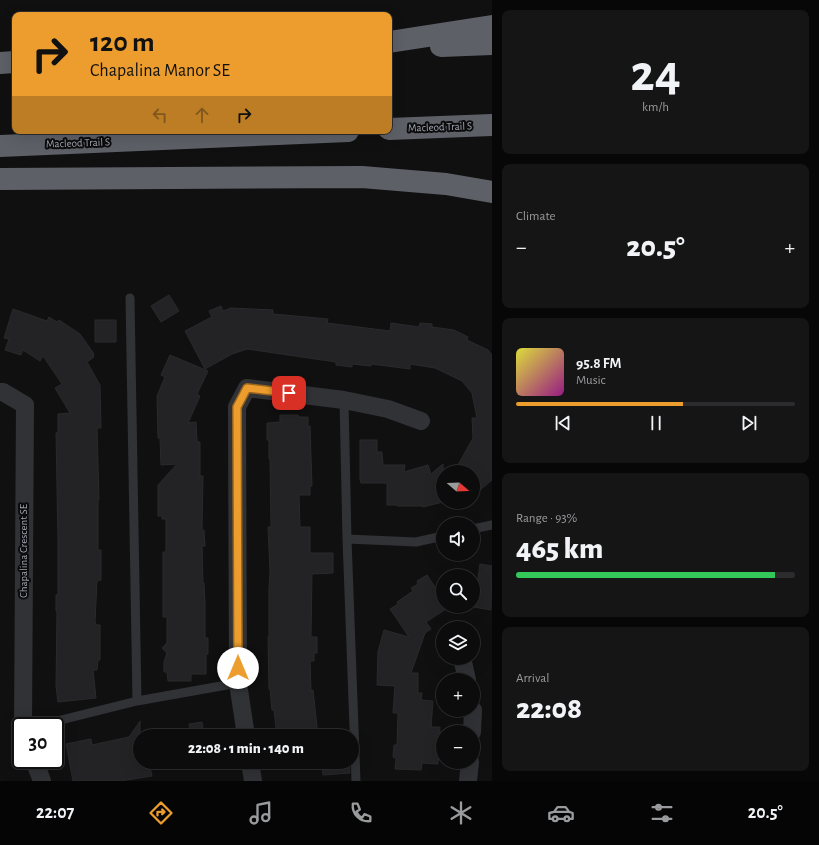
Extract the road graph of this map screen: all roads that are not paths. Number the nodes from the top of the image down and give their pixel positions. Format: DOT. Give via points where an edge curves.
graph roads {
  1 [pos="492,26"];
  2 [pos="392,42"];
  3 [pos="492,44"];
  4 [pos="392,48"];
  5 [pos="12,62"];
  6 [pos="0,63"];
  7 [pos="492,125"];
  8 [pos="392,129"];
  9 [pos="278,134"];
  10 [pos="0,146"];
  11 [pos="0,180"];
  12 [pos="492,192"];
  13 [pos="130,298"];
  14 [pos="0,392"];
  15 [pos="344,400"];
  16 [pos="421,421"];
  17 [pos="492,524"];
  18 [pos="480,527"];
  19 [pos="436,538"];
  20 [pos="347,539"];
  21 [pos="238,683"];
  22 [pos="137,701"];
  23 [pos="23,717"];
  24 [pos="64,719"];
  25 [pos="245,729"];
  26 [pos="37,769"];
  27 [pos="251,769"];
  28 [pos="469,769"];
  29 [pos="42,781"];
  30 [pos="253,781"];
  31 [pos="356,781"];
  32 [pos="468,781"];
  1 -- 2 [label="highway"];
  3 -- 4 [label="highway"];
  5 -- 6 [label="highway"];
  7 -- 8 [label="highway, Macleod Trail S"];
  9 -- 10 [label="highway, Macleod Trail S"];
  11 -- 12 [label="highway" via="362,177 446,184"];
  13 -- 22 [label="lane"];
  14 -- 23 [label="street, Chapalina Crescent SE" via="24,404"];
  15 -- 16 [label="street"];
  15 -- 20 [label="lane"];
  15 -- 21 [label="street" via="247,388 237,407"];
  17 -- 18 [label="lane"];
  19 -- 20 [label="lane" via="416,542"];
  20 -- 31 [label="lane"];
  21 -- 22 [label="lane"];
  21 -- 25 [label="street"];
  22 -- 24 [label="lane"];
  26 -- 29 [label="street"];
  27 -- 30 [label="street"];
  28 -- 32 [label="street"];
}
